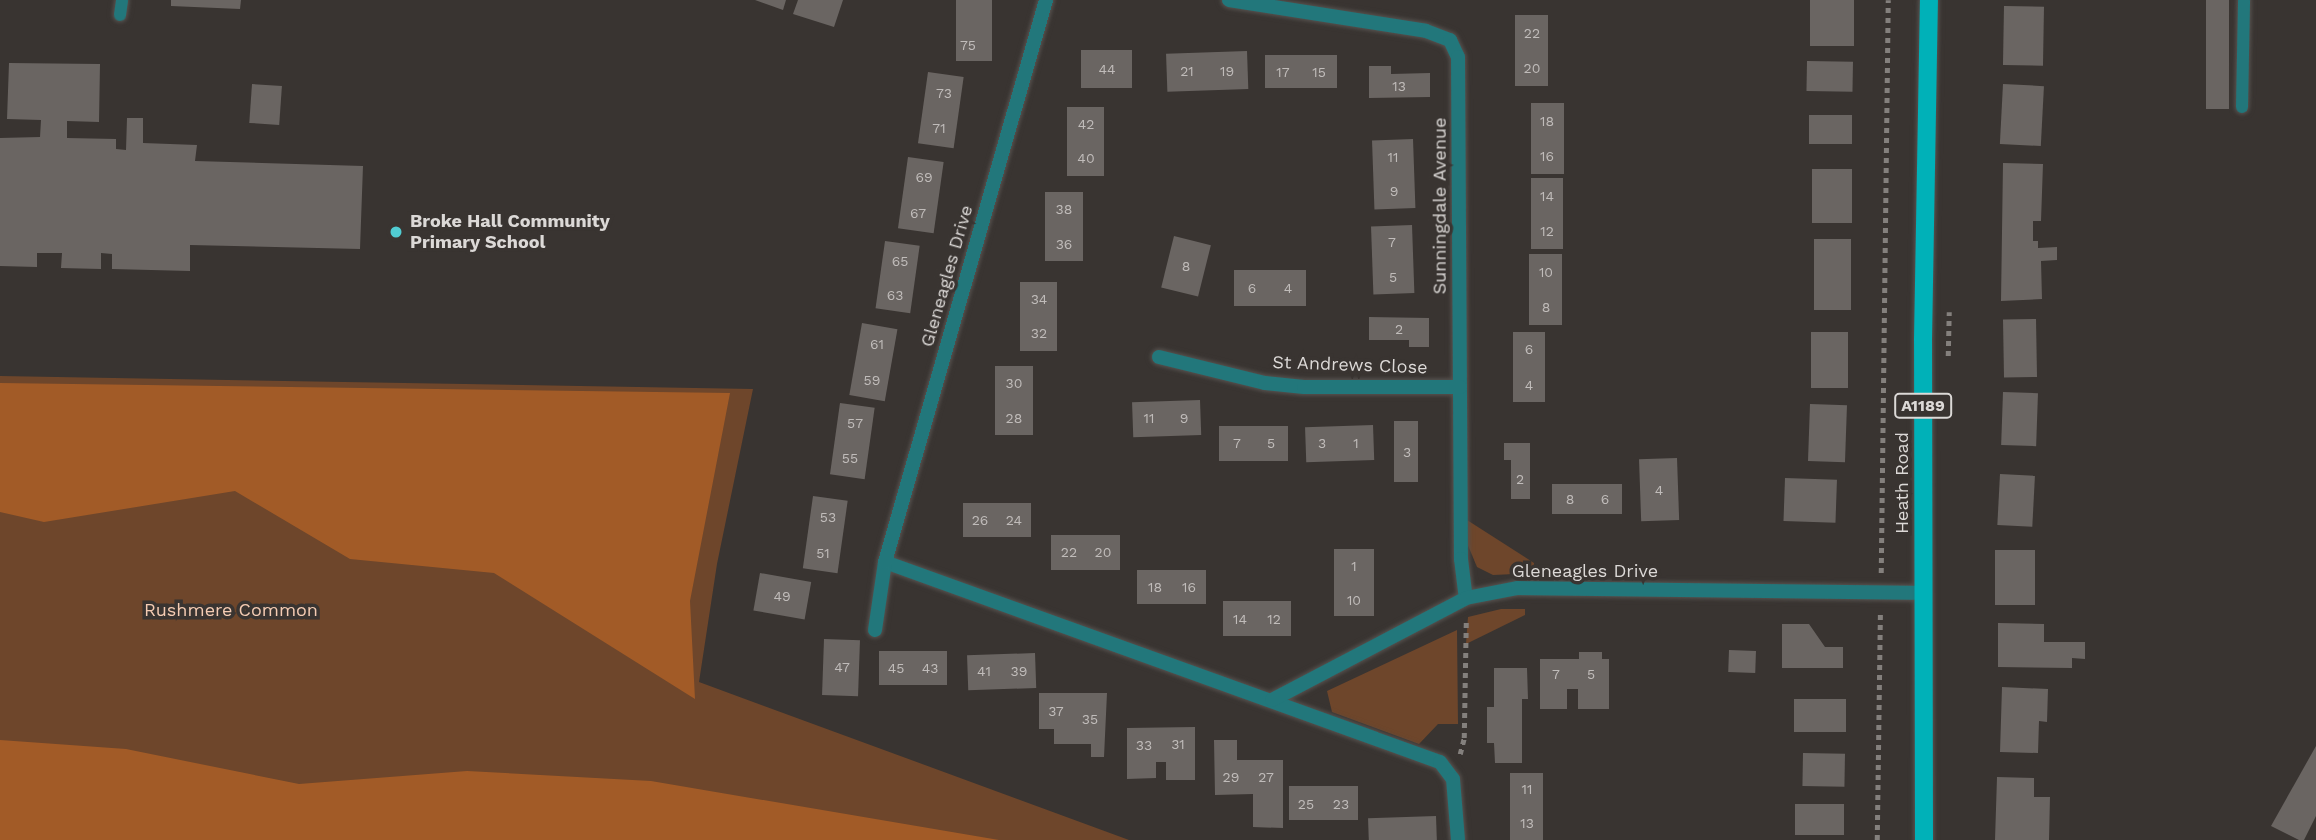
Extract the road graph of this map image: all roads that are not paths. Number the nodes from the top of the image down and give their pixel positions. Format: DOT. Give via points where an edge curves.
graph roads {
  1 [pos="122,0"];
  2 [pos="1046,0"];
  3 [pos="1229,0"];
  4 [pos="1929,0"];
  5 [pos="2244,0"];
  6 [pos="120,15"];
  7 [pos="2242,107"];
  8 [pos="1159,357"];
  9 [pos="1460,387"];
  10 [pos="884,562"];
  11 [pos="1924,593"];
  12 [pos="1466,598"];
  13 [pos="875,630"];
  14 [pos="1272,700"];
  15 [pos="1458,840"];
  16 [pos="1924,840"];
  1 -- 6 [label="lane"];
  2 -- 10 [label="street, Gleneagles Drive"];
  3 -- 9 [label="street, Sunningdale Avenue" via="1426,31 1450,40 1460,74"];
  4 -- 11 [label="main road, Heath Road / A1189"];
  5 -- 7 [label="lane"];
  8 -- 9 [label="street, St Andrews Close" via="1265,383 1304,387"];
  9 -- 12 [label="street, Sunningdale Avenue" via="1461,559"];
  10 -- 13 [label="street, Gleneagles Drive"];
  10 -- 14 [label="street"];
  11 -- 12 [label="street, Gleneagles Drive" via="1518,588"];
  11 -- 16 [label="main road, Heath Road / A1189"];
  12 -- 14 [label="street, Gleneagles Drive"];
  14 -- 15 [label="street" via="1440,762 1453,779"];
}
